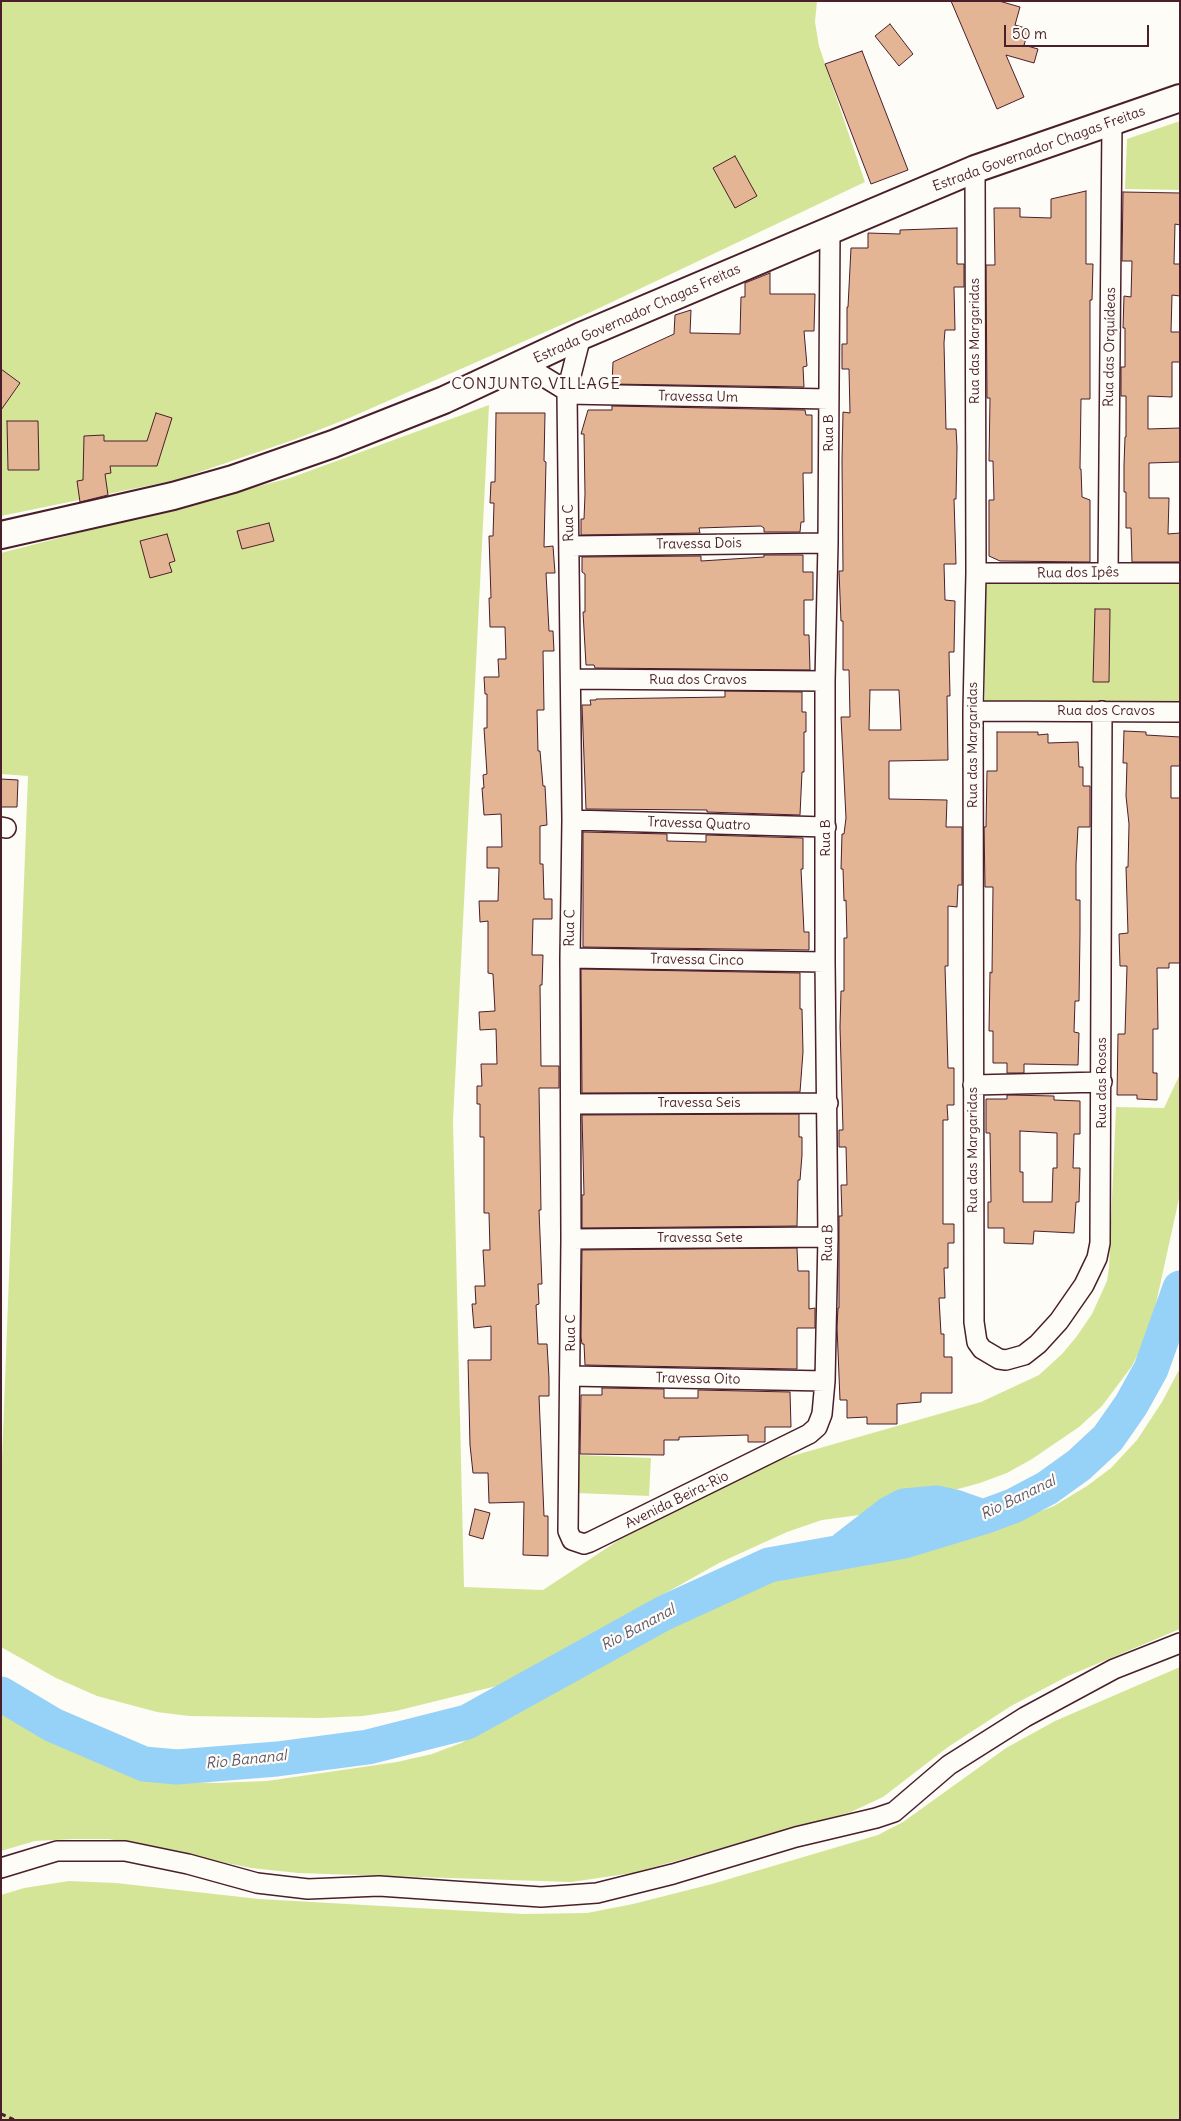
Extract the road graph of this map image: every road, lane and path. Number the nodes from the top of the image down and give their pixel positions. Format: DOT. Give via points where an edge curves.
graph roads {
  1 [pos="1180,98"];
  2 [pos="1112,122"];
  3 [pos="975,169"];
  4 [pos="830,229"];
  5 [pos="580,336"];
  6 [pos="523,364"];
  7 [pos="567,392"];
  8 [pos="829,400"];
  9 [pos="1,535"];
  10 [pos="828,543"];
  11 [pos="570,546"];
  12 [pos="1108,572"];
  13 [pos="976,573"];
  14 [pos="1180,573"];
  15 [pos="571,679"];
  16 [pos="825,681"];
  17 [pos="973,711"];
  18 [pos="1102,711"];
  19 [pos="1180,712"];
  20 [pos="572,820"];
  21 [pos="826,827"];
  22 [pos="570,958"];
  23 [pos="825,962"];
  24 [pos="1102,1082"];
  25 [pos="973,1085"];
  26 [pos="828,1103"];
  27 [pos="571,1104"];
  28 [pos="828,1237"];
  29 [pos="571,1238"];
  30 [pos="974,1322"];
  31 [pos="571,1376"];
  32 [pos="825,1381"];
  33 [pos="802,1438"];
  34 [pos="568,1517"];
  35 [pos="1180,1642"];
  36 [pos="1,1868"];
  37 [pos="1,2114"];
  38 [pos="14,2120"];
  1 -- 2 [label="main road, Estrada Governador Chagas Freitas"];
  2 -- 3 [label="main road, Estrada Governador Chagas Freitas"];
  2 -- 12 [label="street, Rua das Orquídeas"];
  3 -- 4 [label="main road, Estrada Governador Chagas Freitas"];
  3 -- 13 [label="street, Rua das Margaridas"];
  4 -- 5 [label="main road, Estrada Governador Chagas Freitas"];
  4 -- 8 [label="street, Rua B"];
  5 -- 6 [label="main road, Estrada Governador Chagas Freitas"];
  5 -- 7 [label="street, Rua C"];
  6 -- 7 [label="street"];
  6 -- 9 [label="main road, Estrada Governador Chagas Freitas" via="361,433 233,479"];
  7 -- 8 [label="street, Travessa Um"];
  7 -- 11 [label="street, Rua C"];
  8 -- 10 [label="street, Rua B"];
  10 -- 11 [label="street, Travessa Dois"];
  10 -- 16 [label="street, Rua B"];
  11 -- 15 [label="street, Rua C"];
  12 -- 13 [label="street, Rua dos Ipês"];
  12 -- 14 [label="street, Rua dos Ipês"];
  13 -- 17 [label="street, Rua das Margaridas"];
  15 -- 16 [label="street, Rua dos Cravos"];
  15 -- 20 [label="street, Rua C"];
  16 -- 21 [label="street, Rua B"];
  17 -- 18 [label="street, Rua dos Cravos"];
  17 -- 25 [label="street, Rua das Margaridas"];
  18 -- 19 [label="street, Rua dos Cravos"];
  18 -- 24 [label="street, Rua das Rosas"];
  20 -- 21 [label="street, Travessa Quatro"];
  20 -- 22 [label="street, Rua C"];
  21 -- 23 [label="street, Rua B"];
  22 -- 23 [label="street, Travessa Cinco"];
  22 -- 27 [label="street, Rua C"];
  23 -- 26 [label="street, Rua B"];
  24 -- 25 [label="street"];
  24 -- 30 [label="street, Rua das Rosas" via="1100,1243 1084,1286 1059,1321 1024,1355 1006,1360 989,1355 977,1342"];
  25 -- 30 [label="street, Rua das Margaridas"];
  26 -- 27 [label="street, Travessa Seis"];
  26 -- 28 [label="street, Rua B"];
  27 -- 29 [label="street, Rua C"];
  28 -- 29 [label="street, Travessa Sete"];
  28 -- 32 [label="street, Rua B"];
  29 -- 31 [label="street, Rua C"];
  31 -- 32 [label="street, Travessa Oito"];
  31 -- 34 [label="street, Rua C"];
  32 -- 33 [label="street, Rua B" via="819,1424"];
  33 -- 34 [label="street, Avenida Beira-Rio" via="590,1542 579,1543 570,1538"];
  35 -- 36 [label="street" via="1114,1669 1025,1717 949,1765 894,1812 597,1893 541,1897 379,1886 308,1889 257,1884 188,1864 125,1851 57,1851"];
  37 -- 38 [label="path"];
}
